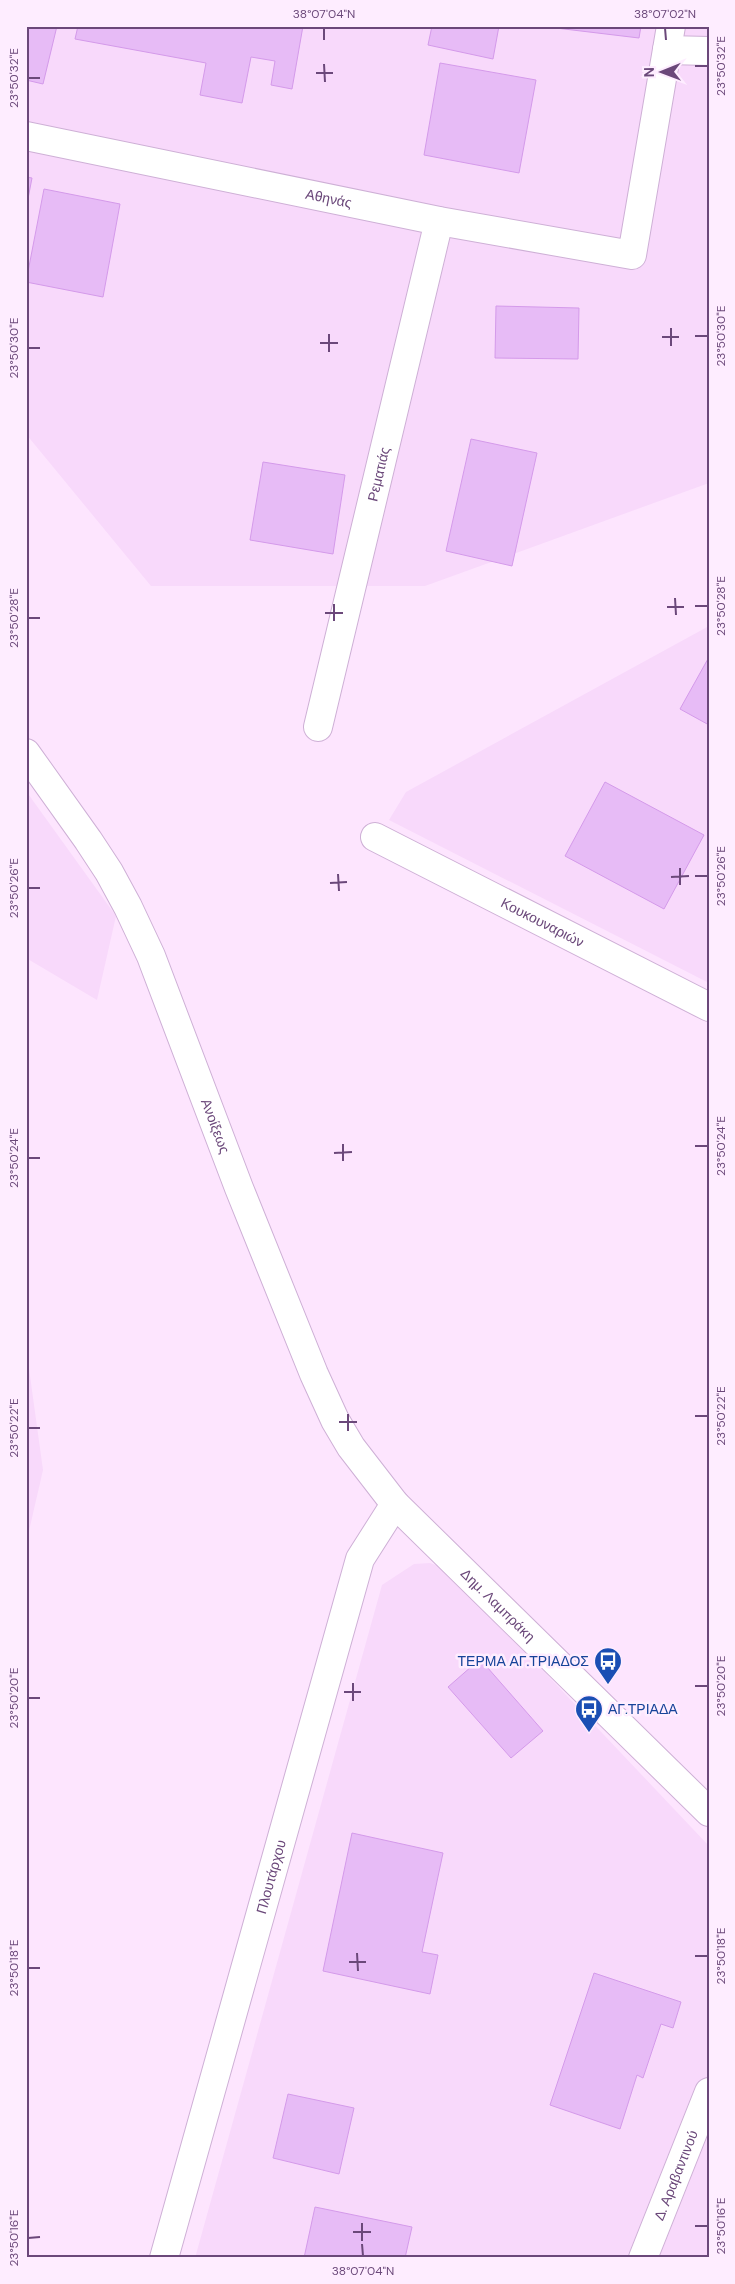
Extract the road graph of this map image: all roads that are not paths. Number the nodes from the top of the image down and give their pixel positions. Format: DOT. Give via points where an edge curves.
graph roads {
  1 [pos="669,38"];
  2 [pos="709,51"];
  3 [pos="26,136"];
  4 [pos="439,221"];
  5 [pos="318,727"];
  6 [pos="26,753"];
  7 [pos="374,838"];
  8 [pos="709,1007"];
  9 [pos="395,1504"];
  10 [pos="709,1812"];
  11 [pos="709,2092"];
  12 [pos="164,2258"];
  13 [pos="643,2258"];
  1 -- 2 [label="street"];
  1 -- 4 [label="street, Αθηνάς" via="632,255"];
  3 -- 4 [label="street, Αθηνάς"];
  4 -- 5 [label="street, Ρεματιάς"];
  6 -- 9 [label="street, Ανοίξεως" via="109,872 136,923 152,956 238,1188 314,1374 351,1447"];
  7 -- 8 [label="street, Κουκουναριών"];
  9 -- 10 [label="street, Δημ. Λαμπράκη"];
  9 -- 12 [label="street, Πλουτάρχου" via="360,1559"];
  11 -- 13 [label="street, Δ. Αραβαντινού"];
}
